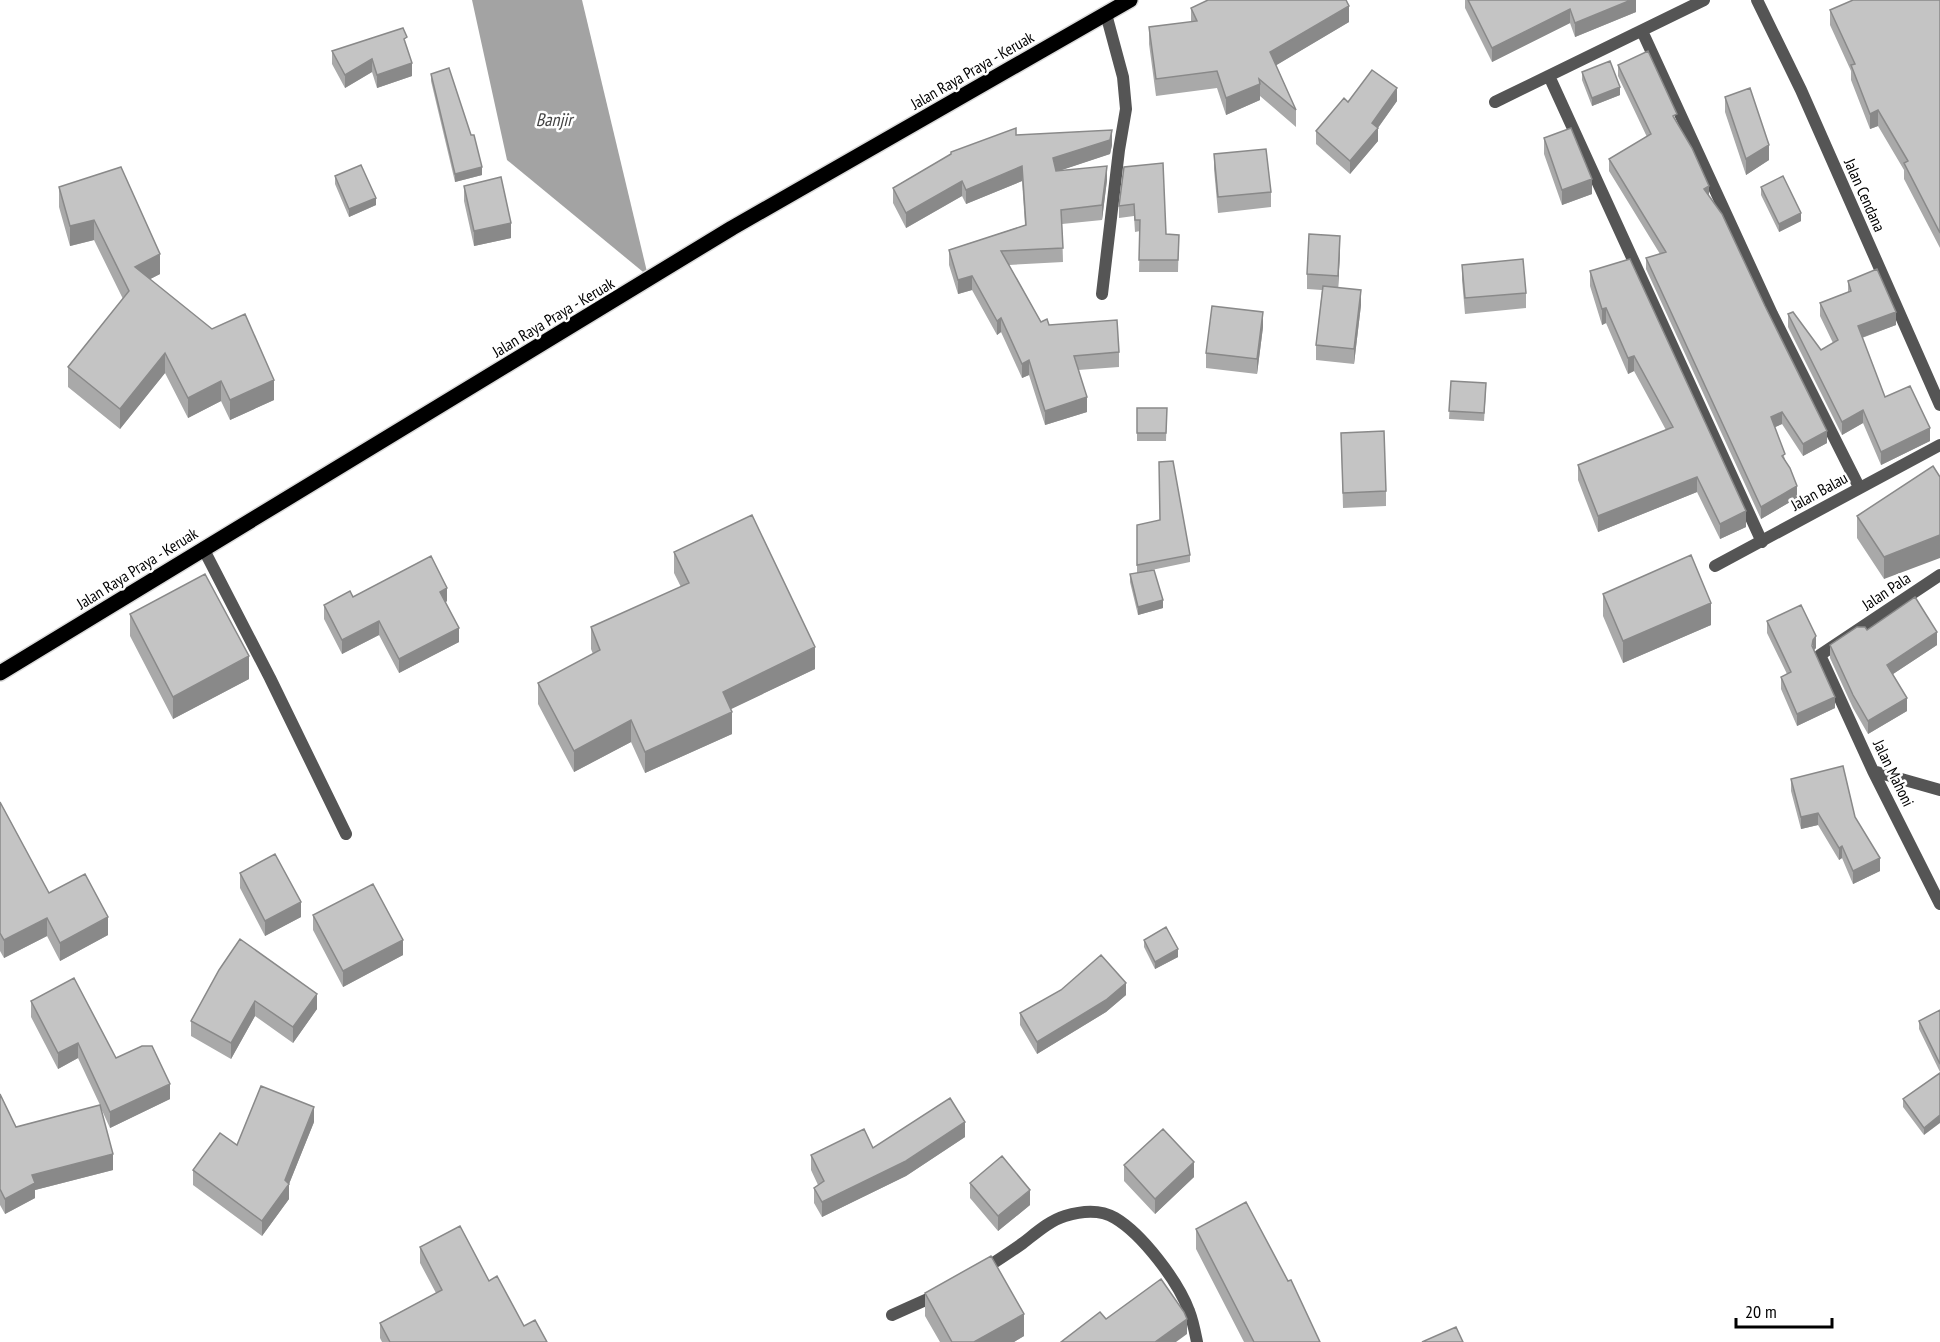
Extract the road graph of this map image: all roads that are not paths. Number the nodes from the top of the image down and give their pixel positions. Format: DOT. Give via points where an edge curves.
graph roads {
  1 [pos="1130,0"];
  2 [pos="1704,0"];
  3 [pos="1757,0"];
  4 [pos="1106,14"];
  5 [pos="1642,31"];
  6 [pos="1549,76"];
  7 [pos="1495,102"];
  8 [pos="1102,294"];
  9 [pos="1940,405"];
  10 [pos="1940,445"];
  11 [pos="1860,487"];
  12 [pos="1762,542"];
  13 [pos="203,548"];
  14 [pos="1715,566"];
  15 [pos="1940,575"];
  16 [pos="1820,655"];
  17 [pos="0,673"];
  18 [pos="1873,771"];
  19 [pos="1940,790"];
  20 [pos="346,834"];
  21 [pos="1940,904"];
  22 [pos="969,1278"];
  23 [pos="951,1288"];
  24 [pos="892,1315"];
  25 [pos="1197,1342"];
  1 -- 4 [label="main road, Jalan Raya Praya - Keruak"];
  2 -- 5 [label="street"];
  3 -- 9 [label="street, Jalan Cendana" via="1801,90"];
  4 -- 8 [label="street" via="1123,77 1126,109"];
  4 -- 13 [label="main road, Jalan Raya Praya - Keruak" via="732,228"];
  5 -- 6 [label="street"];
  5 -- 11 [label="street" via="1772,314"];
  6 -- 7 [label="street"];
  6 -- 12 [label="street"];
  10 -- 11 [label="street, Jalan Balau"];
  11 -- 12 [label="street, Jalan Balau"];
  12 -- 14 [label="street, Jalan Balau"];
  13 -- 17 [label="main road, Jalan Raya Praya - Keruak"];
  13 -- 20 [label="street"];
  15 -- 16 [label="street, Jalan Pala"];
  16 -- 18 [label="street, Jalan Mahoni"];
  18 -- 19 [label="street"];
  18 -- 21 [label="street, Jalan Mahoni"];
  22 -- 25 [label="street" via="1065,1216 1083,1212 1114,1217 1156,1257 1172,1279 1190,1312"];
  23 -- 24 [label="street"];
}
